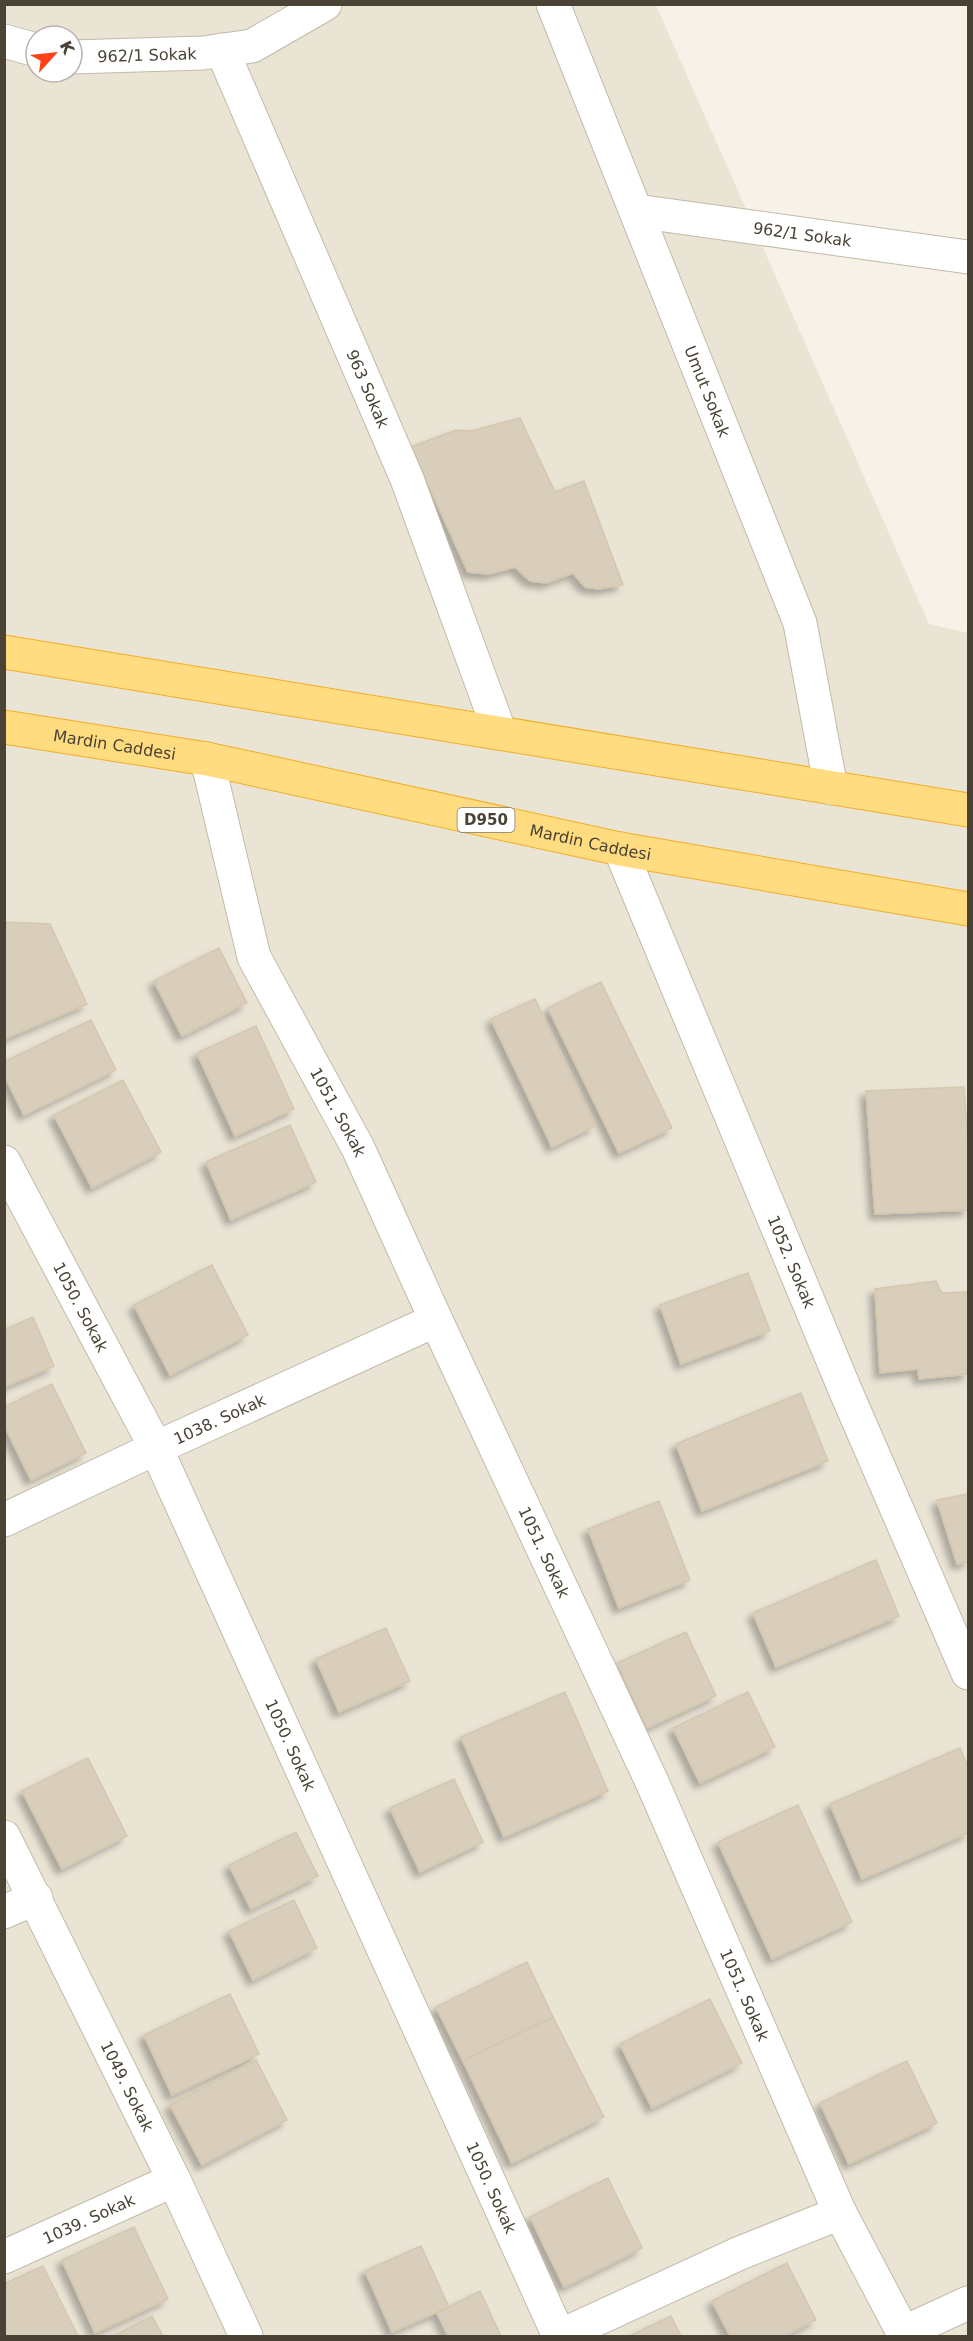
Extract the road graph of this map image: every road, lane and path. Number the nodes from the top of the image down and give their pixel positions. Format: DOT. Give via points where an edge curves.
graph roads {
  1 [pos="325,4"];
  2 [pos="553,4"];
  3 [pos="4,41"];
  4 [pos="24,47"];
  5 [pos="222,50"];
  6 [pos="84,57"];
  7 [pos="636,210"];
  8 [pos="969,257"];
  9 [pos="4,652"];
  10 [pos="4,727"];
  11 [pos="500,733"];
  12 [pos="207,759"];
  13 [pos="831,788"];
  14 [pos="969,810"];
  15 [pos="620,849"];
  16 [pos="969,909"];
  17 [pos="4,1162"];
  18 [pos="436,1320"];
  19 [pos="156,1448"];
  20 [pos="4,1520"];
  21 [pos="969,1673"];
  22 [pos="4,1837"];
  23 [pos="36,1898"];
  24 [pos="4,1912"];
  25 [pos="174,2180"];
  26 [pos="840,2213"];
  27 [pos="4,2257"];
  28 [pos="969,2303"];
  29 [pos="904,2335"];
  30 [pos="246,2337"];
  31 [pos="559,2337"];
  1 -- 5 [label="street" via="252,46"];
  2 -- 7 [label="street, Umut Sokak"];
  3 -- 4 [label="street"];
  5 -- 6 [label="street, 962/1 Sokak"];
  5 -- 11 [label="street, 963 Sokak" via="407,479"];
  7 -- 8 [label="street, 962/1 Sokak"];
  7 -- 13 [label="street, Umut Sokak" via="800,623"];
  9 -- 11 [label="highway"];
  10 -- 12 [label="highway, Mardin Caddesi / D950"];
  11 -- 13 [label="highway"];
  12 -- 15 [label="highway, Mardin Caddesi / D950"];
  12 -- 18 [label="street, 1051. Sokak" via="254,957 358,1148"];
  13 -- 14 [label="highway"];
  15 -- 16 [label="highway, Mardin Caddesi / D950"];
  15 -- 21 [label="street, 1052. Sokak" via="846,1392"];
  17 -- 19 [label="street, 1050. Sokak"];
  18 -- 19 [label="street, 1038. Sokak"];
  18 -- 26 [label="street, 1051. Sokak" via="652,1782"];
  19 -- 20 [label="street, 1038. Sokak"];
  19 -- 31 [label="street, 1050. Sokak"];
  22 -- 23 [label="street, 1049. Sokak"];
  23 -- 24 [label="street"];
  23 -- 25 [label="street, 1049. Sokak"];
  25 -- 27 [label="street, 1039. Sokak"];
  25 -- 30 [label="street, 1049. Sokak"];
  26 -- 29 [label="street, 1051. Sokak"];
  26 -- 31 [label="street" via="740,2253"];
  28 -- 29 [label="street"];
}
